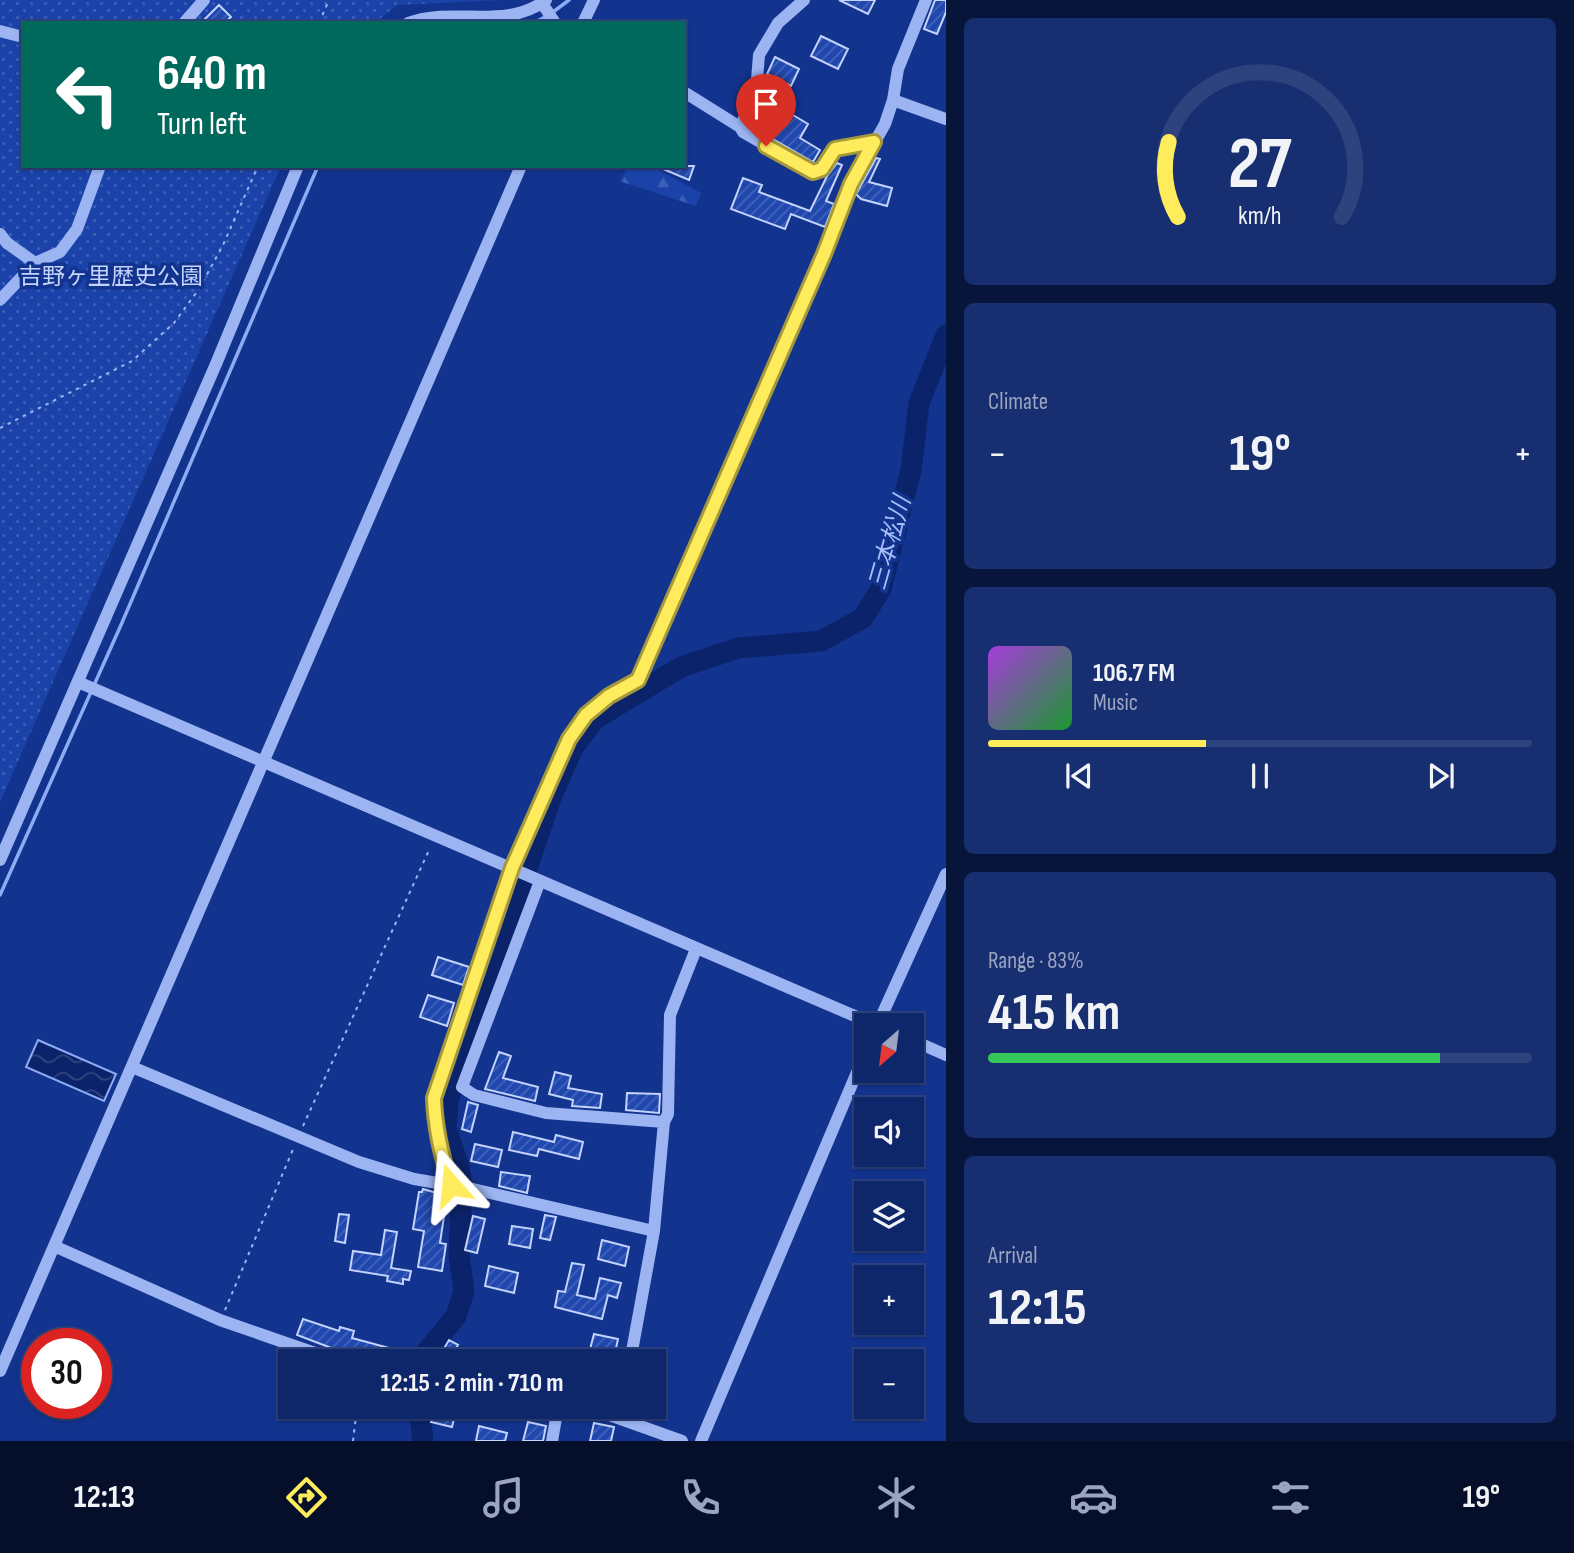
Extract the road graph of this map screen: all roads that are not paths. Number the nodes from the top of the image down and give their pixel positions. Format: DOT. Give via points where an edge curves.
graph roads {
  1 [pos="204,0"];
  2 [pos="594,0"];
  3 [pos="804,0"];
  4 [pos="926,0"];
  5 [pos="544,2"];
  6 [pos="186,21"];
  7 [pos="421,21"];
  8 [pos="554,21"];
  9 [pos="584,21"];
  10 [pos="0,32"];
  11 [pos="21,37"];
  12 [pos="686,93"];
  13 [pos="893,100"];
  14 [pos="946,119"];
  15 [pos="740,127"];
  16 [pos="874,142"];
  17 [pos="99,168"];
  18 [pos="297,168"];
  19 [pos="520,168"];
  20 [pos="0,234"];
  21 [pos="35,263"];
  22 [pos="0,300"];
  23 [pos="78,682"];
  24 [pos="264,761"];
  25 [pos="0,860"];
  26 [pos="512,868"];
  27 [pos="540,881"];
  28 [pos="944,881"];
  29 [pos="696,949"];
  30 [pos="883,1013"];
  31 [pos="854,1015"];
  32 [pos="924,1046"];
  33 [pos="946,1055"];
  34 [pos="132,1067"];
  35 [pos="854,1079"];
  36 [pos="664,1122"];
  37 [pos="451,1185"];
  38 [pos="654,1231"];
  39 [pos="54,1246"];
  40 [pos="304,1349"];
  41 [pos="632,1349"];
  42 [pos="0,1371"];
  43 [pos="556,1419"];
  44 [pos="633,1419"];
  45 [pos="552,1441"];
  46 [pos="682,1441"];
  47 [pos="701,1441"];
  1 -- 6 [label="street"];
  2 -- 9 [label="street"];
  3 -- 15 [label="street" via="778,23 759,55 756,92"];
  4 -- 13 [label="street" via="898,69"];
  5 -- 7 [label="street" via="491,18"];
  5 -- 8 [label="street"];
  10 -- 11 [label="street"];
  12 -- 15 [label="street"];
  13 -- 14 [label="street"];
  13 -- 16 [label="street" via="886,124"];
  15 -- 16 [label="street" via="813,172 822,169 835,149"];
  16 -- 26 [label="street" via="851,184 638,680 586,715 569,739"];
  17 -- 21 [label="street" via="77,229 60,252"];
  18 -- 23 [label="street"];
  19 -- 24 [label="street"];
  20 -- 21 [label="street"];
  21 -- 22 [label="street"];
  23 -- 24 [label="street"];
  23 -- 25 [label="street"];
  24 -- 26 [label="street"];
  24 -- 34 [label="street"];
  26 -- 27 [label="street"];
  26 -- 37 [label="street" via="434,1098 439,1150"];
  27 -- 29 [label="street"];
  27 -- 36 [label="street" via="462,1087 474,1095 546,1113"];
  28 -- 30 [label="street"];
  29 -- 31 [label="street"];
  29 -- 36 [label="street" via="670,1015 668,1114"];
  32 -- 33 [label="street"];
  34 -- 37 [label="street" via="359,1162"];
  34 -- 39 [label="street"];
  35 -- 47 [label="street"];
  36 -- 38 [label="street"];
  37 -- 38 [label="street"];
  38 -- 41 [label="street"];
  39 -- 40 [label="street" via="220,1320"];
  39 -- 42 [label="street"];
  43 -- 45 [label="street"];
  44 -- 46 [label="street"];
}
